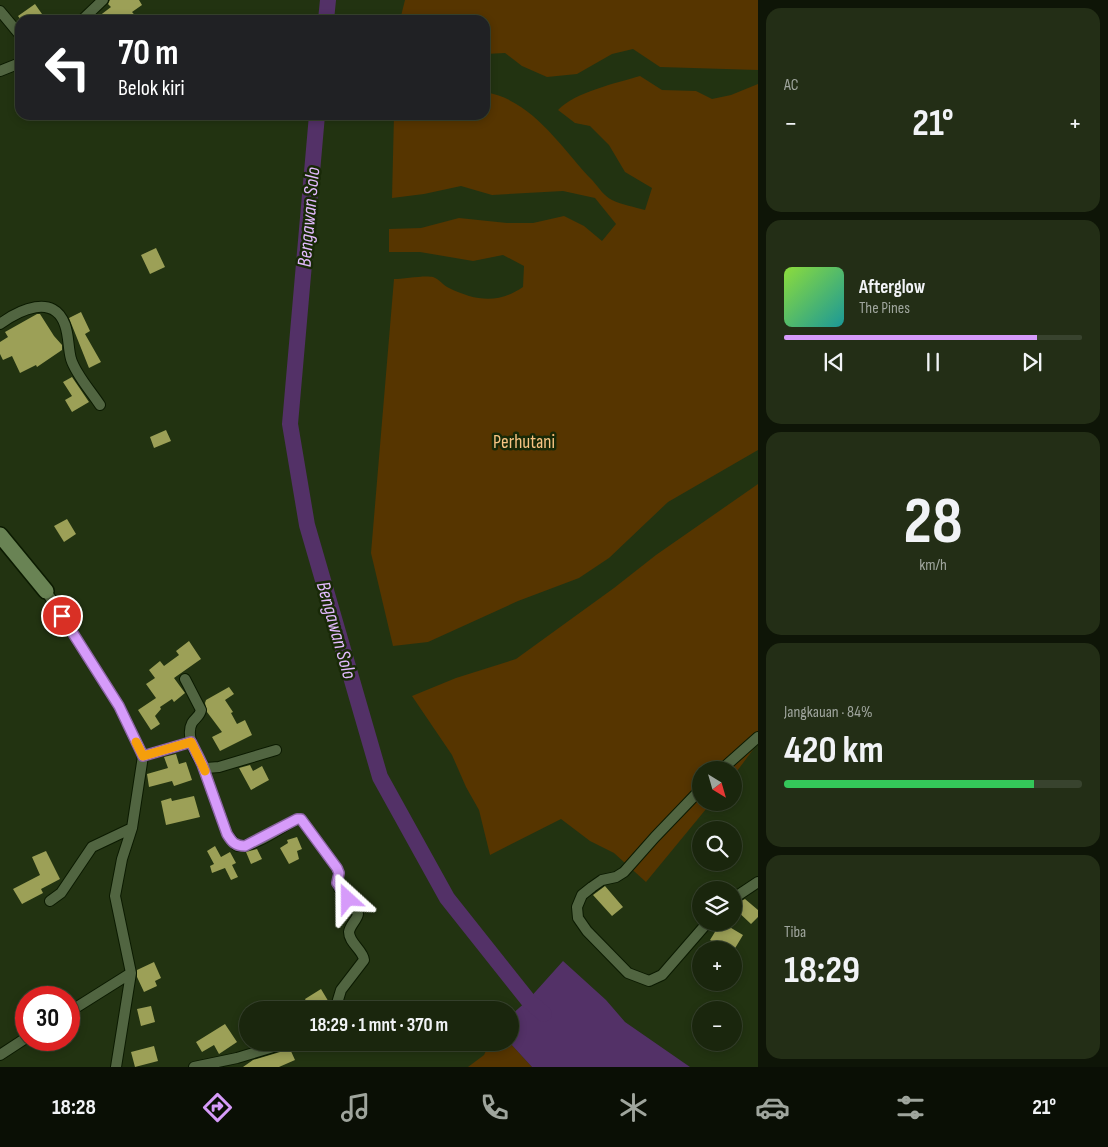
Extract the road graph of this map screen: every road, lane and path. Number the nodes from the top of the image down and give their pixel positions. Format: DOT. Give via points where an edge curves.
graph roads {
  1 [pos="103,0"];
  2 [pos="0,11"];
  3 [pos="87,15"];
  4 [pos="15,29"];
  5 [pos="15,65"];
  6 [pos="0,71"];
  7 [pos="0,324"];
  8 [pos="100,405"];
  9 [pos="0,535"];
  10 [pos="46,591"];
  11 [pos="185,679"];
  12 [pos="758,737"];
  13 [pos="191,742"];
  14 [pos="276,750"];
  15 [pos="143,756"];
  16 [pos="731,761"];
  17 [pos="202,764"];
  18 [pos="692,798"];
  19 [pos="132,828"];
  20 [pos="758,882"];
  21 [pos="742,893"];
  22 [pos="50,901"];
  23 [pos="700,931"];
  24 [pos="131,973"];
  25 [pos="338,1001"];
  26 [pos="80,1005"];
  27 [pos="15,1045"];
  28 [pos="260,1051"];
  29 [pos="0,1055"];
  30 [pos="116,1067"];
  31 [pos="194,1067"];
  1 -- 3 [label="street"];
  2 -- 4 [label="street"];
  5 -- 6 [label="street"];
  7 -- 8 [label="street" via="28,308 42,306 55,311 65,324 74,366"];
  9 -- 10 [label="main road"];
  10 -- 15 [label="street" via="119,706"];
  11 -- 13 [label="street" via="201,710 189,730"];
  12 -- 16 [label="street"];
  13 -- 15 [label="street"];
  13 -- 17 [label="street"];
  14 -- 17 [label="street" via="210,769"];
  15 -- 19 [label="street"];
  17 -- 25 [label="street" via="227,834 237,846 257,841 301,819 337,868 337,883 358,914 349,932 350,937 364,956"];
  18 -- 23 [label="street" via="624,872 592,887 582,895 577,907 578,918 587,931 628,972 649,981 662,975"];
  19 -- 22 [label="street" via="92,847 61,893"];
  19 -- 24 [label="street" via="115,896"];
  20 -- 21 [label="street"];
  24 -- 26 [label="street"];
  24 -- 30 [label="street"];
  27 -- 29 [label="street"];
  28 -- 31 [label="street"];
}
